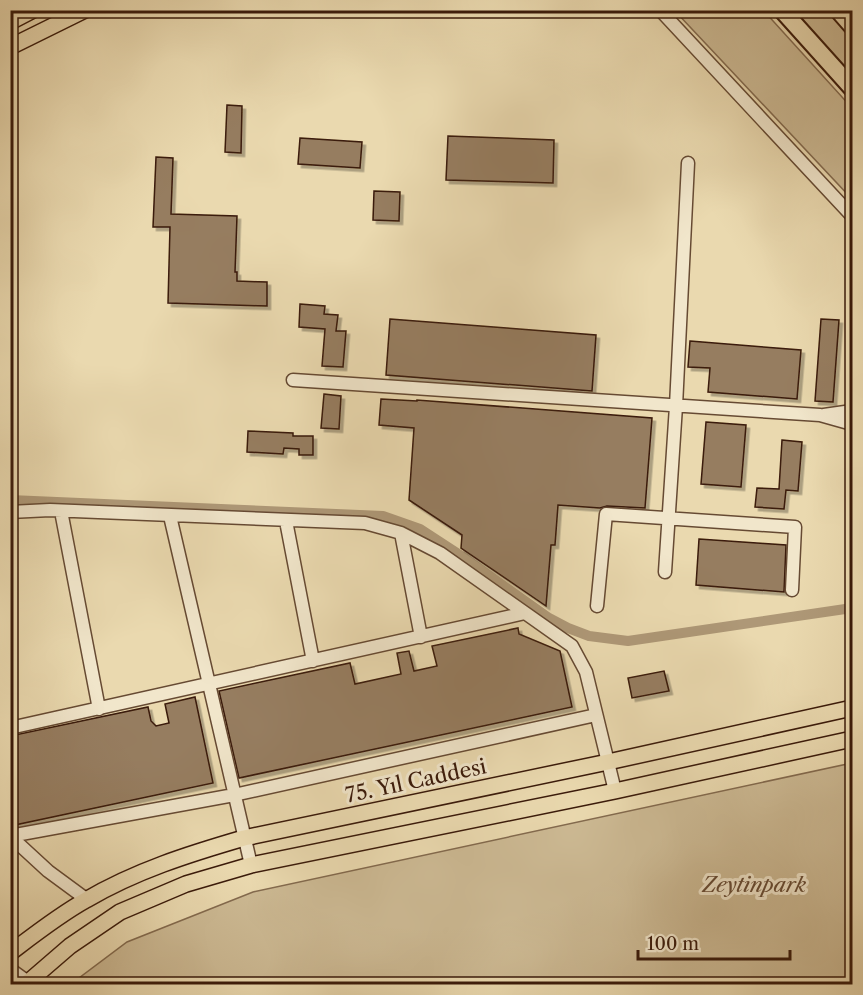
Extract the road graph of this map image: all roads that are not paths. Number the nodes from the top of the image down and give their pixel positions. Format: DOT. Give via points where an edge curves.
graph roads {
  1 [pos="33,10"];
  2 [pos="85,10"];
  3 [pos="660,10"];
  4 [pos="838,10"];
  5 [pos="781,11"];
  6 [pos="10,22"];
  7 [pos="852,26"];
  8 [pos="10,47"];
  9 [pos="852,88"];
  10 [pos="688,163"];
  11 [pos="852,216"];
  12 [pos="293,380"];
  13 [pos="675,406"];
  14 [pos="852,411"];
  15 [pos="820,415"];
  16 [pos="852,424"];
  17 [pos="61,511"];
  18 [pos="10,512"];
  19 [pos="170,516"];
  20 [pos="668,518"];
  21 [pos="286,521"];
  22 [pos="401,533"];
  23 [pos="665,572"];
  24 [pos="792,590"];
  25 [pos="597,606"];
  26 [pos="525,613"];
  27 [pos="420,637"];
  28 [pos="314,661"];
  29 [pos="209,684"];
  30 [pos="852,708"];
  31 [pos="99,709"];
  32 [pos="596,715"];
  33 [pos="10,728"];
  34 [pos="852,739"];
  35 [pos="608,762"];
  36 [pos="615,791"];
  37 [pos="234,795"];
  38 [pos="11,836"];
  39 [pos="244,838"];
  40 [pos="251,865"];
  41 [pos="86,899"];
  42 [pos="10,953"];
  43 [pos="10,969"];
  44 [pos="27,983"];
  1 -- 6 [label="main road"];
  2 -- 8 [label="main road"];
  3 -- 11 [label="street"];
  4 -- 7 [label="highway"];
  5 -- 9 [label="highway"];
  10 -- 13 [label="street"];
  12 -- 13 [label="street"];
  13 -- 15 [label="street"];
  13 -- 20 [label="street"];
  14 -- 15 [label="street"];
  15 -- 16 [label="street"];
  17 -- 18 [label="street"];
  17 -- 19 [label="street"];
  17 -- 31 [label="street"];
  19 -- 21 [label="street"];
  19 -- 29 [label="street"];
  20 -- 23 [label="street"];
  20 -- 24 [label="street" via="795,527"];
  20 -- 25 [label="street" via="606,514"];
  21 -- 22 [label="street" via="365,523"];
  21 -- 28 [label="street"];
  22 -- 26 [label="street" via="440,553"];
  22 -- 27 [label="street"];
  26 -- 27 [label="street"];
  26 -- 32 [label="street" via="572,646 586,672"];
  27 -- 28 [label="street"];
  28 -- 29 [label="street"];
  29 -- 31 [label="street"];
  29 -- 37 [label="street"];
  30 -- 35 [label="main road, 75. Yıl Caddesi"];
  31 -- 33 [label="street"];
  32 -- 35 [label="street"];
  32 -- 37 [label="street"];
  34 -- 36 [label="main road"];
  35 -- 36 [label="street"];
  35 -- 39 [label="main road, 75. Yıl Caddesi"];
  36 -- 40 [label="main road"];
  37 -- 38 [label="street"];
  37 -- 39 [label="street"];
  38 -- 41 [label="street" via="48,871"];
  39 -- 40 [label="street"];
  39 -- 41 [label="main road, 75. Yıl Caddesi" via="151,868"];
  40 -- 44 [label="main road" via="186,884 120,912 70,946"];
  41 -- 42 [label="main road, 75. Yıl Caddesi"];
  43 -- 44 [label="street"];
}
